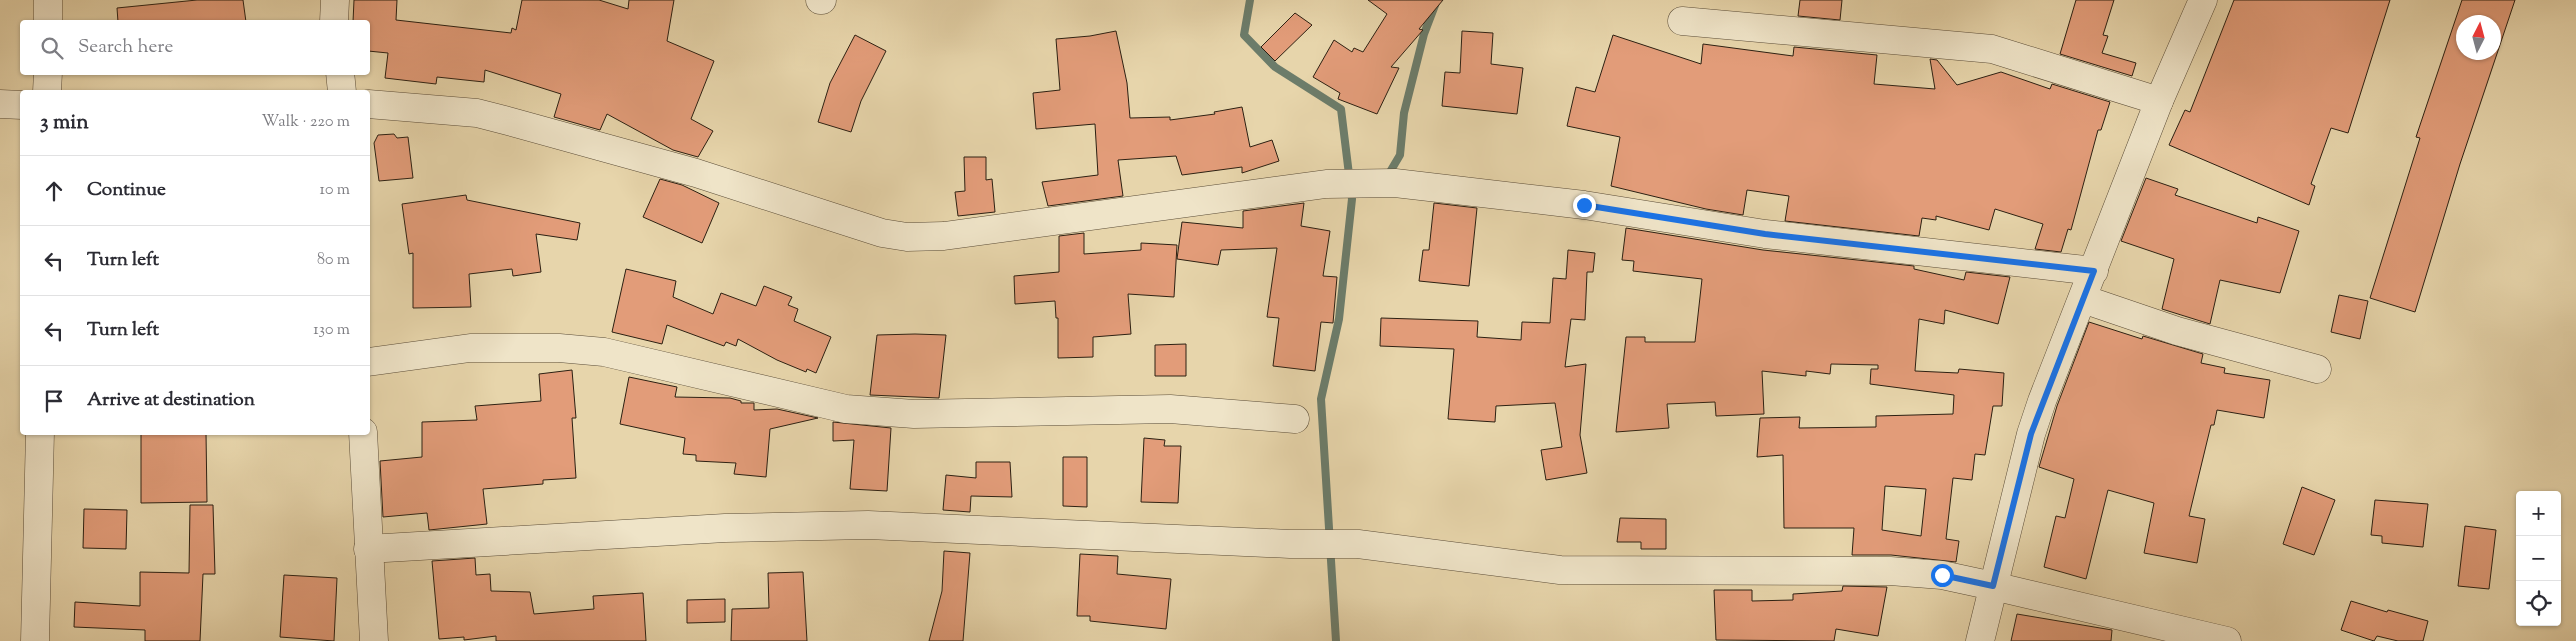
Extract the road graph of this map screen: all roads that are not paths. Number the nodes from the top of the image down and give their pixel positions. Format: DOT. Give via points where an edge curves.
graph roads {
  1 [pos="48,0"];
  2 [pos="335,0"];
  3 [pos="2203,0"];
  4 [pos="48,20"];
  5 [pos="334,20"];
  6 [pos="1682,21"];
  7 [pos="48,75"];
  8 [pos="340,75"];
  9 [pos="47,90"];
  10 [pos="342,90"];
  11 [pos="2159,101"];
  12 [pos="0,104"];
  13 [pos="370,104"];
  14 [pos="20,105"];
  15 [pos="2094,271"];
  16 [pos="2083,299"];
  17 [pos="370,362"];
  18 [pos="2317,369"];
  19 [pos="1295,419"];
  20 [pos="40,435"];
  21 [pos="363,435"];
  22 [pos="368,549"];
  23 [pos="1993,586"];
  24 [pos="35,641"];
  25 [pos="374,641"];
  26 [pos="1980,641"];
  27 [pos="2228,641"];
  1 -- 4 [label="street"];
  2 -- 5 [label="street"];
  3 -- 11 [label="street"];
  6 -- 11 [label="street" via="1992,49"];
  7 -- 9 [label="street"];
  8 -- 10 [label="street"];
  11 -- 15 [label="street"];
  12 -- 14 [label="street"];
  13 -- 15 [label="street" via="477,114 508,121 696,173 882,233 906,237 944,236 1326,184 1395,183 1584,205 1765,234"];
  15 -- 16 [label="street"];
  16 -- 18 [label="street" via="2177,331"];
  16 -- 23 [label="street" via="2031,434"];
  17 -- 19 [label="street" via="470,348 559,348 604,352 846,409 914,414 1160,409"];
  20 -- 24 [label="street"];
  21 -- 22 [label="street"];
  22 -- 23 [label="street" via="725,528 868,525 1290,544 1358,544 1560,570 1890,571 1942,575"];
  22 -- 25 [label="street"];
  23 -- 26 [label="street"];
  23 -- 27 [label="street"];
}
